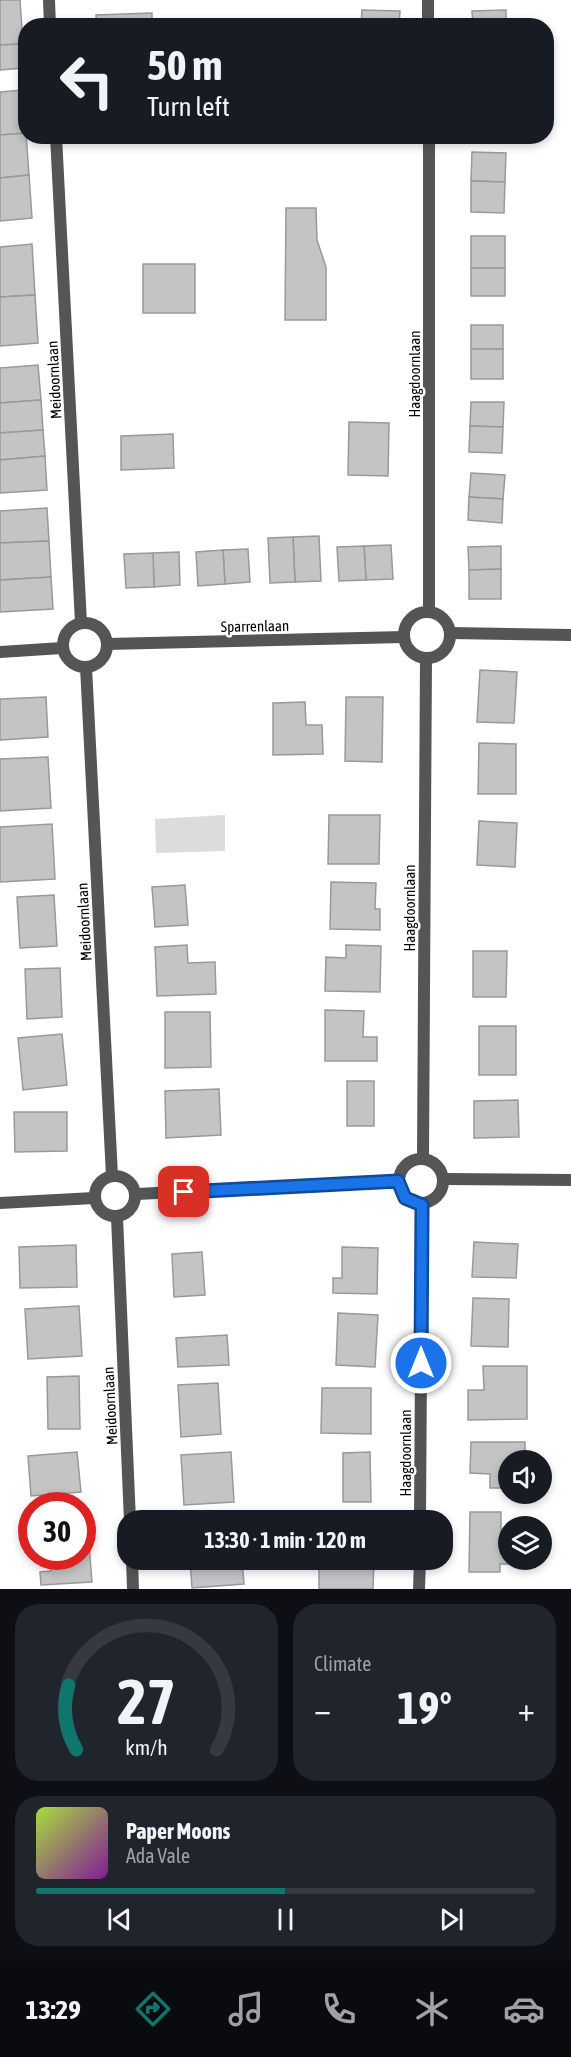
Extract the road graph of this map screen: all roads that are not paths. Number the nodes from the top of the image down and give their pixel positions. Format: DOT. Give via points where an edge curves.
graph roads {
  1 [pos="49,0"];
  2 [pos="428,0"];
  3 [pos="50,18"];
  4 [pos="428,18"];
  5 [pos="56,144"];
  6 [pos="429,144"];
  7 [pos="429,612"];
  8 [pos="81,623"];
  9 [pos="450,633"];
  10 [pos="571,635"];
  11 [pos="404,637"];
  12 [pos="107,644"];
  13 [pos="62,648"];
  14 [pos="0,652"];
  15 [pos="426,658"];
  16 [pos="86,667"];
  17 [pos="423,1157"];
  18 [pos="112,1176"];
  19 [pos="445,1179"];
  20 [pos="571,1180"];
  21 [pos="398,1181"];
  22 [pos="137,1194"];
  23 [pos="94,1198"];
  24 [pos="0,1203"];
  25 [pos="422,1205"];
  26 [pos="117,1217"];
  27 [pos="130,1510"];
  28 [pos="420,1510"];
  29 [pos="132,1570"];
  30 [pos="420,1570"];
  31 [pos="133,1589"];
  32 [pos="419,1589"];
  1 -- 3 [label="street"];
  2 -- 4 [label="street"];
  5 -- 8 [label="street, Meidoornlaan"];
  6 -- 7 [label="street, Haagdoornlaan"];
  7 -- 9 [label="street" via="443,618"];
  7 -- 11 [label="street" via="408,621"];
  8 -- 12 [label="street" via="99,628"];
  8 -- 13 [label="street" via="65,634"];
  9 -- 10 [label="street"];
  9 -- 15 [label="street" via="443,652"];
  11 -- 12 [label="street, Sparrenlaan"];
  11 -- 15 [label="street" via="410,651"];
  12 -- 16 [label="street" via="101,660"];
  13 -- 14 [label="street"];
  13 -- 16 [label="street" via="69,661"];
  15 -- 17 [label="street, Haagdoornlaan"];
  16 -- 18 [label="street, Meidoornlaan"];
  17 -- 19 [label="street" via="437,1163"];
  17 -- 21 [label="street" via="404,1166"];
  18 -- 22 [label="street" via="129,1180"];
  18 -- 23 [label="street" via="101,1182"];
  19 -- 20 [label="street"];
  19 -- 25 [label="street" via="437,1198"];
  21 -- 22 [label="street"];
  21 -- 25 [label="street" via="405,1198"];
  22 -- 26 [label="street" via="131,1210"];
  23 -- 24 [label="street"];
  23 -- 26 [label="street" via="100,1211"];
  25 -- 28 [label="street, Haagdoornlaan"];
  26 -- 27 [label="street, Meidoornlaan"];
  29 -- 31 [label="street"];
  30 -- 32 [label="street"];
}
